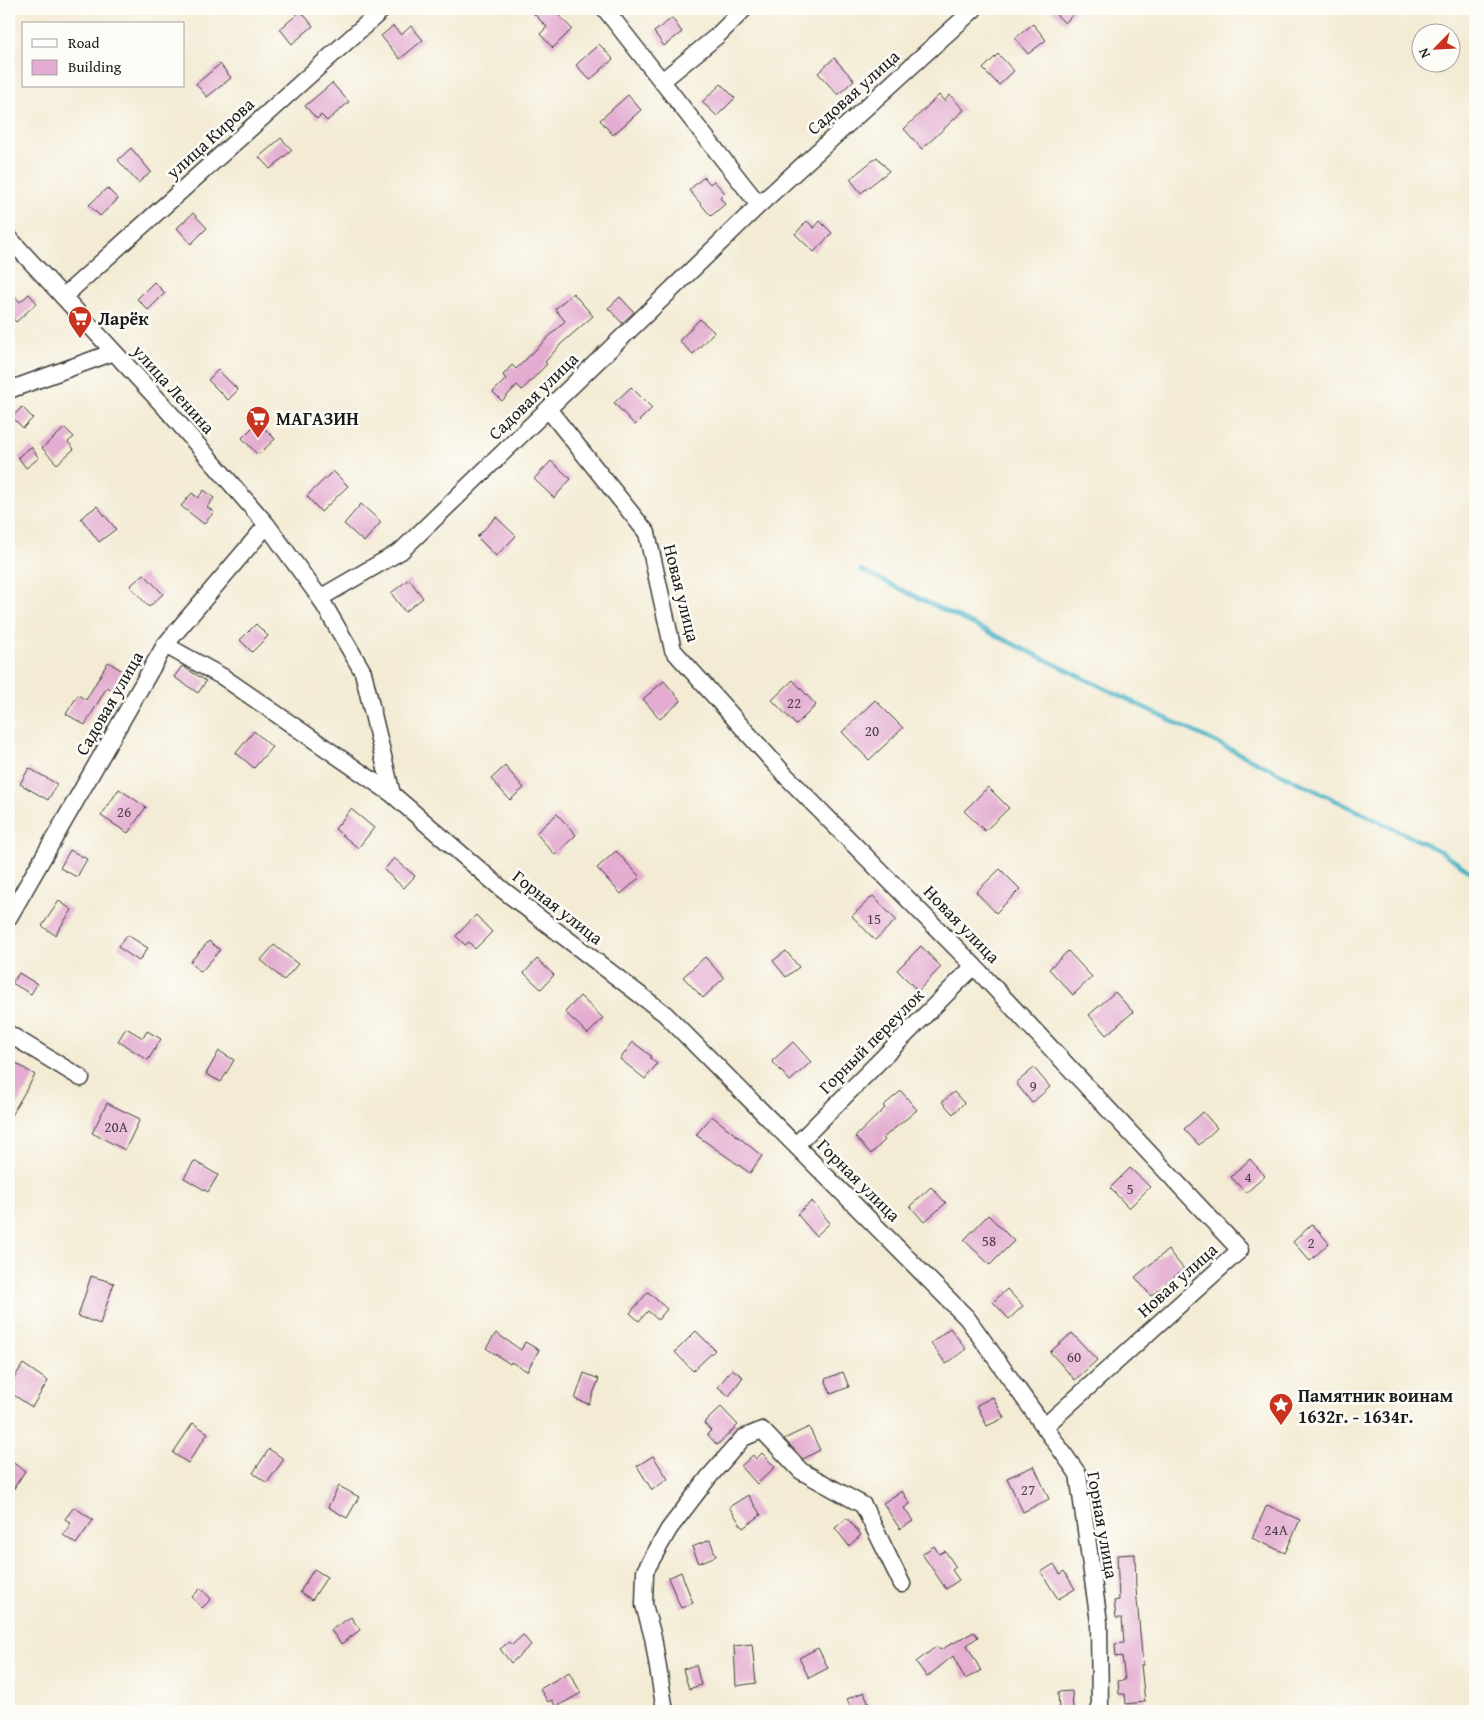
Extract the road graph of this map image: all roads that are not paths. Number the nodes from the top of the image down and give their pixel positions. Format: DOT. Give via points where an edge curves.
graph roads {
  1 [pos="383,9"];
  2 [pos="605,9"];
  3 [pos="744,9"];
  4 [pos="974,9"];
  5 [pos="662,82"];
  6 [pos="759,205"];
  7 [pos="9,238"];
  8 [pos="63,297"];
  9 [pos="114,352"];
  10 [pos="9,390"];
  11 [pos="548,409"];
  12 [pos="267,525"];
  13 [pos="320,598"];
  14 [pos="165,645"];
  15 [pos="392,794"];
  16 [pos="9,917"];
  17 [pos="974,966"];
  18 [pos="9,1034"];
  19 [pos="81,1078"];
  20 [pos="796,1145"];
  21 [pos="1050,1421"];
  22 [pos="902,1584"];
  23 [pos="665,1711"];
  24 [pos="1100,1711"];
  1 -- 8 [label="street, улица Кирова"];
  2 -- 5 [label="street"];
  3 -- 5 [label="street"];
  4 -- 6 [label="street, Садовая улица"];
  5 -- 6 [label="street"];
  6 -- 11 [label="street, Садовая улица"];
  7 -- 8 [label="street, улица Ленина"];
  8 -- 9 [label="street, улица Ленина"];
  9 -- 10 [label="street"];
  9 -- 12 [label="street, улица Ленина"];
  11 -- 13 [label="street, Садовая улица" via="401,551"];
  11 -- 17 [label="street, Новая улица" via="647,533 673,650 786,776"];
  12 -- 13 [label="street, улица Ленина"];
  12 -- 14 [label="street, Садовая улица"];
  13 -- 15 [label="street, улица Ленина" via="363,672"];
  14 -- 15 [label="street, Горная улица" via="223,678"];
  14 -- 16 [label="street, Садовая улица"];
  15 -- 20 [label="street, Горная улица" via="503,890 664,1014"];
  17 -- 20 [label="street, Горный переулок"];
  17 -- 21 [label="street, Новая улица" via="1240,1250"];
  18 -- 19 [label="street"];
  20 -- 21 [label="street, Горная улица" via="967,1318"];
  21 -- 24 [label="street, Горная улица" via="1078,1474 1099,1622"];
  22 -- 23 [label="street" via="863,1505 801,1471 762,1430 743,1438 669,1529 645,1571 644,1605"];
}
